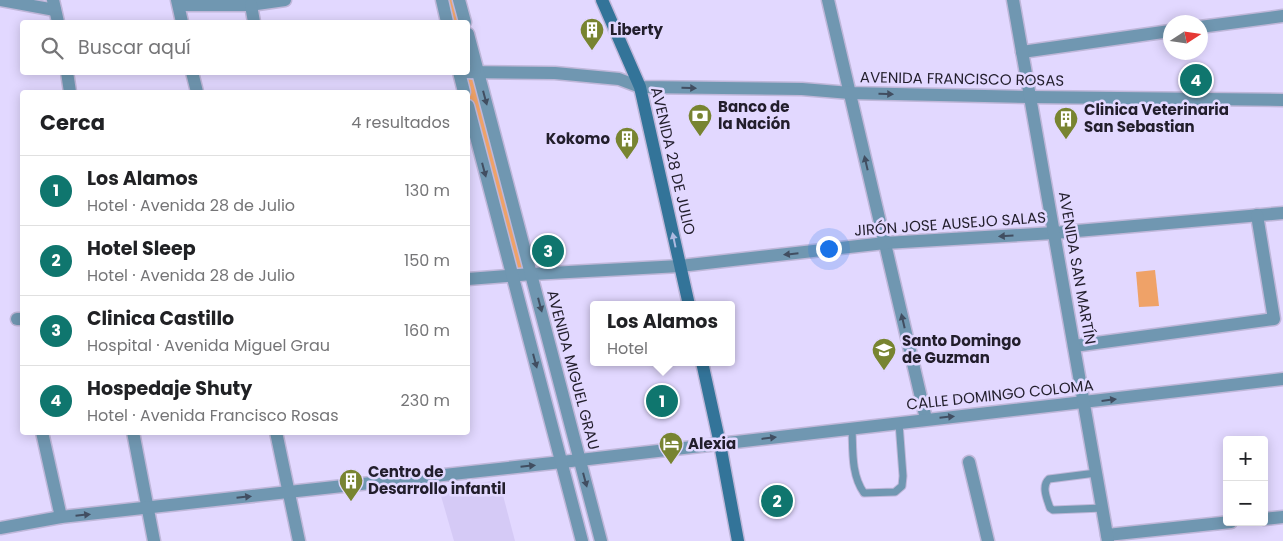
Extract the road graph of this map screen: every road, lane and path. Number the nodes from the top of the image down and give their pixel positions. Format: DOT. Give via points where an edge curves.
graph roads {
  1 [pos="0,0"];
  2 [pos="286,0"];
  3 [pos="442,0"];
  4 [pos="458,0"];
  5 [pos="602,0"];
  6 [pos="828,0"];
  7 [pos="1013,0"];
  8 [pos="178,2"];
  9 [pos="251,5"];
  10 [pos="55,11"];
  11 [pos="1283,16"];
  12 [pos="182,20"];
  13 [pos="254,20"];
  14 [pos="447,20"];
  15 [pos="463,20"];
  16 [pos="1208,26"];
  17 [pos="1163,33"];
  18 [pos="470,42"];
  19 [pos="1022,52"];
  20 [pos="470,73"];
  21 [pos="478,74"];
  22 [pos="67,75"];
  23 [pos="193,75"];
  24 [pos="461,75"];
  25 [pos="640,87"];
  26 [pos="70,90"];
  27 [pos="196,90"];
  28 [pos="464,90"];
  29 [pos="850,93"];
  30 [pos="1030,97"];
  31 [pos="1283,100"];
  32 [pos="470,114"];
  33 [pos="1283,213"];
  34 [pos="1257,215"];
  35 [pos="1054,233"];
  36 [pos="885,243"];
  37 [pos="680,266"];
  38 [pos="532,274"];
  39 [pos="512,276"];
  40 [pos="470,279"];
  41 [pos="688,301"];
  42 [pos="1074,346"];
  43 [pos="703,366"];
  44 [pos="1283,379"];
  45 [pos="1084,403"];
  46 [pos="926,419"];
  47 [pos="899,422"];
  48 [pos="852,428"];
  49 [pos="43,435"];
  50 [pos="134,435"];
  51 [pos="277,435"];
  52 [pos="720,444"];
  53 [pos="580,460"];
  54 [pos="561,462"];
  55 [pos="969,462"];
  56 [pos="1096,473"];
  57 [pos="290,492"];
  58 [pos="147,508"];
  59 [pos="1102,508"];
  60 [pos="61,517"];
  61 [pos="1283,517"];
  62 [pos="1268,519"];
  63 [pos="1223,523"];
  64 [pos="0,528"];
  65 [pos="1108,538"];
  66 [pos="154,541"];
  67 [pos="299,541"];
  68 [pos="582,541"];
  69 [pos="602,541"];
  70 [pos="738,541"];
  71 [pos="988,541"];
  1 -- 10 [label="street"];
  2 -- 9 [label="street"];
  3 -- 14 [label="street"];
  4 -- 15 [label="street"];
  5 -- 25 [label="main road, AVENIDA 28 DE JULIO"];
  6 -- 29 [label="street"];
  7 -- 19 [label="street, AVENIDA SAN MARTÍN"];
  8 -- 9 [label="street"];
  8 -- 12 [label="street"];
  9 -- 13 [label="street"];
  11 -- 16 [label="street"];
  17 -- 19 [label="street"];
  18 -- 21 [label="street, AVENIDA MIGUEL GRAU"];
  19 -- 30 [label="street, AVENIDA SAN MARTÍN"];
  20 -- 21 [label="street, AVENIDA FRANCISCO ROSAS"];
  21 -- 25 [label="street, AVENIDA FRANCISCO ROSAS" via="555,73 619,79"];
  21 -- 38 [label="street, AVENIDA MIGUEL GRAU, one-way"];
  22 -- 26 [label="street"];
  23 -- 27 [label="street"];
  24 -- 28 [label="street"];
  25 -- 29 [label="street, AVENIDA FRANCISCO ROSAS, one-way"];
  37 -- 25 [label="main road, AVENIDA 28 DE JULIO, one-way"];
  29 -- 30 [label="street, AVENIDA FRANCISCO ROSAS, one-way"];
  36 -- 29 [label="street, one-way"];
  30 -- 31 [label="street, AVENIDA FRANCISCO ROSAS"];
  30 -- 35 [label="street, AVENIDA SAN MARTÍN"];
  32 -- 39 [label="street, one-way"];
  33 -- 34 [label="street, JIRÓN JOSE AUSEJO SALAS"];
  34 -- 35 [label="street, JIRÓN JOSE AUSEJO SALAS"];
  34 -- 42 [label="street" via="1274,319"];
  35 -- 36 [label="street, JIRÓN JOSE AUSEJO SALAS, one-way"];
  35 -- 42 [label="street, AVENIDA SAN MARTÍN"];
  36 -- 37 [label="street, JIRÓN JOSE AUSEJO SALAS, one-way"];
  46 -- 36 [label="street, one-way"];
  37 -- 38 [label="street, JIRÓN JOSE AUSEJO SALAS"];
  37 -- 41 [label="main road, AVENIDA 28 DE JULIO"];
  38 -- 39 [label="street, JIRÓN JOSE AUSEJO SALAS"];
  38 -- 53 [label="street, AVENIDA MIGUEL GRAU, one-way"];
  39 -- 40 [label="street, JIRÓN JOSE AUSEJO SALAS"];
  39 -- 54 [label="street, one-way"];
  42 -- 45 [label="street, AVENIDA SAN MARTÍN"];
  43 -- 52 [label="main road"];
  45 -- 44 [label="street, CALLE DOMINGO COLOMA, one-way"];
  46 -- 45 [label="street, CALLE DOMINGO COLOMA, one-way"];
  45 -- 56 [label="street, AVENIDA SAN MARTÍN"];
  46 -- 47 [label="street, CALLE DOMINGO COLOMA"];
  47 -- 48 [label="street, CALLE DOMINGO COLOMA"];
  47 -- 48 [label="lane" via="903,476 902,486 895,492 864,493 858,485"];
  52 -- 48 [label="street, CALLE DOMINGO COLOMA, one-way"];
  49 -- 60 [label="street"];
  50 -- 58 [label="street"];
  51 -- 57 [label="street"];
  52 -- 53 [label="street, CALLE DOMINGO COLOMA"];
  52 -- 70 [label="main road"];
  53 -- 54 [label="street, CALLE DOMINGO COLOMA"];
  53 -- 69 [label="street, AVENIDA MIGUEL GRAU, one-way"];
  57 -- 54 [label="street, CALLE DOMINGO COLOMA, one-way"];
  54 -- 68 [label="street"];
  55 -- 71 [label="street"];
  56 -- 59 [label="street, AVENIDA SAN MARTÍN"];
  56 -- 59 [label="lane" via="1049,479 1045,488 1053,510"];
  58 -- 57 [label="street, CALLE DOMINGO COLOMA, one-way"];
  57 -- 67 [label="street"];
  60 -- 58 [label="street, CALLE DOMINGO COLOMA, one-way"];
  58 -- 66 [label="street"];
  59 -- 65 [label="street, AVENIDA SAN MARTÍN"];
  60 -- 64 [label="street, CALLE DOMINGO COLOMA"];
  61 -- 62 [label="street"];
  63 -- 65 [label="street"];
}
